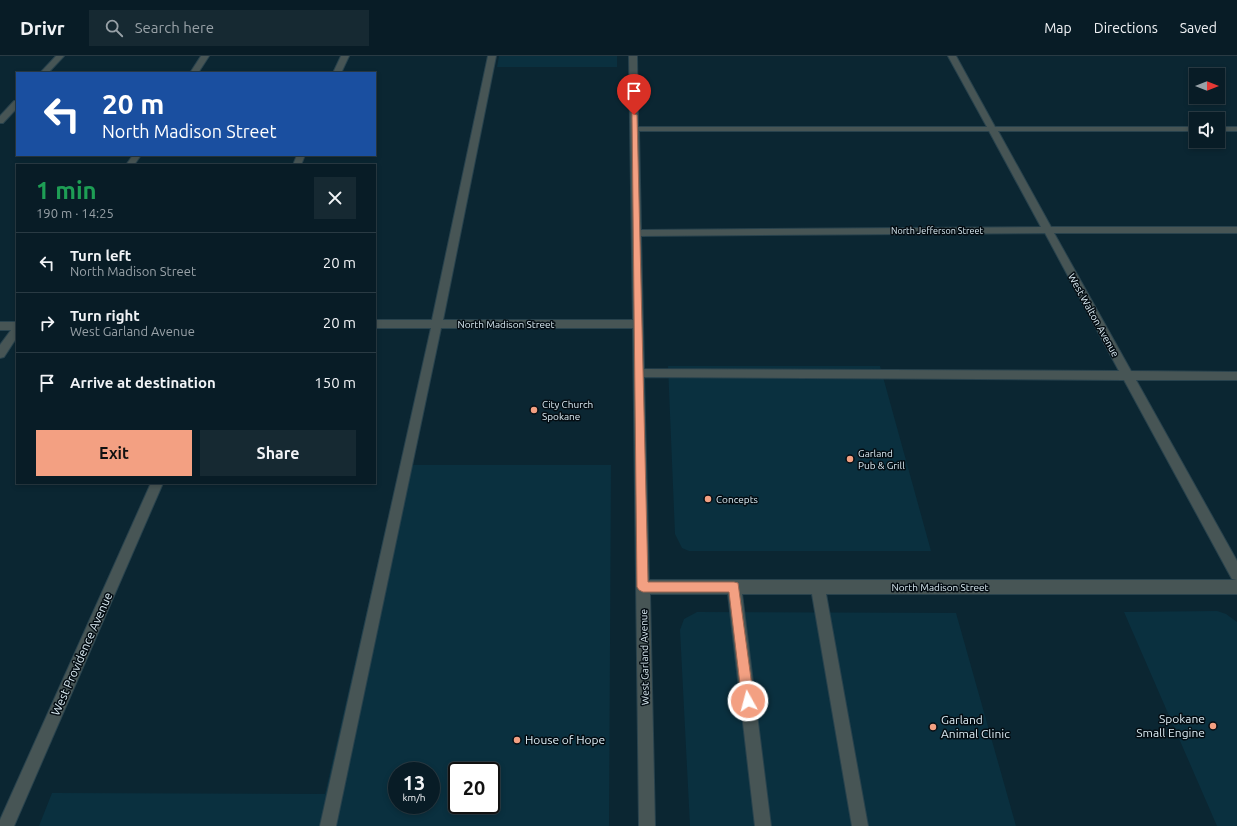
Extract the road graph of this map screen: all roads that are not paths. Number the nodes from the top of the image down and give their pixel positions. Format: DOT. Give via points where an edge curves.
graph roads {
  1 [pos="60,56"];
  2 [pos="206,56"];
  3 [pos="345,56"];
  4 [pos="492,56"];
  5 [pos="633,56"];
  6 [pos="952,56"];
  7 [pos="45,72"];
  8 [pos="195,72"];
  9 [pos="338,72"];
  10 [pos="16,104"];
  11 [pos="0,121"];
  12 [pos="634,129"];
  13 [pos="992,129"];
  14 [pos="1189,129"];
  15 [pos="1225,129"];
  16 [pos="1237,129"];
  17 [pos="1048,230"];
  18 [pos="1237,230"];
  19 [pos="637,233"];
  20 [pos="376,324"];
  21 [pos="437,324"];
  22 [pos="638,324"];
  23 [pos="0,326"];
  24 [pos="16,327"];
  25 [pos="16,329"];
  26 [pos="0,354"];
  27 [pos="639,373"];
  28 [pos="1128,376"];
  29 [pos="1237,376"];
  30 [pos="157,484"];
  31 [pos="1237,574"];
  32 [pos="643,587"];
  33 [pos="734,587"];
  34 [pos="818,587"];
  35 [pos="1237,587"];
  36 [pos="6,826"];
  37 [pos="328,826"];
  38 [pos="647,826"];
  39 [pos="763,826"];
  40 [pos="860,826"];
  1 -- 7 [label="street"];
  2 -- 8 [label="street"];
  3 -- 9 [label="street"];
  4 -- 21 [label="street"];
  5 -- 12 [label="street, West Garland Avenue"];
  6 -- 13 [label="street, West Walton Avenue"];
  10 -- 11 [label="street"];
  12 -- 13 [label="street"];
  12 -- 19 [label="street, West Garland Avenue"];
  13 -- 14 [label="street"];
  13 -- 17 [label="street, West Walton Avenue"];
  15 -- 16 [label="street"];
  17 -- 18 [label="street, North Jefferson Street"];
  17 -- 19 [label="street, North Jefferson Street"];
  17 -- 28 [label="street, West Walton Avenue"];
  19 -- 22 [label="street, West Garland Avenue"];
  20 -- 21 [label="street, North Madison Street"];
  21 -- 22 [label="street, North Madison Street"];
  21 -- 37 [label="street"];
  22 -- 27 [label="street, West Garland Avenue"];
  23 -- 24 [label="street"];
  25 -- 26 [label="street"];
  27 -- 28 [label="street"];
  27 -- 32 [label="street, West Garland Avenue"];
  28 -- 29 [label="street"];
  28 -- 31 [label="street, West Walton Avenue"];
  30 -- 36 [label="street, West Providence Avenue"];
  32 -- 33 [label="street, North Madison Street"];
  32 -- 38 [label="street, West Garland Avenue"];
  33 -- 34 [label="street, North Madison Street"];
  33 -- 39 [label="street"];
  34 -- 35 [label="street, North Madison Street"];
  34 -- 40 [label="street"];
}
